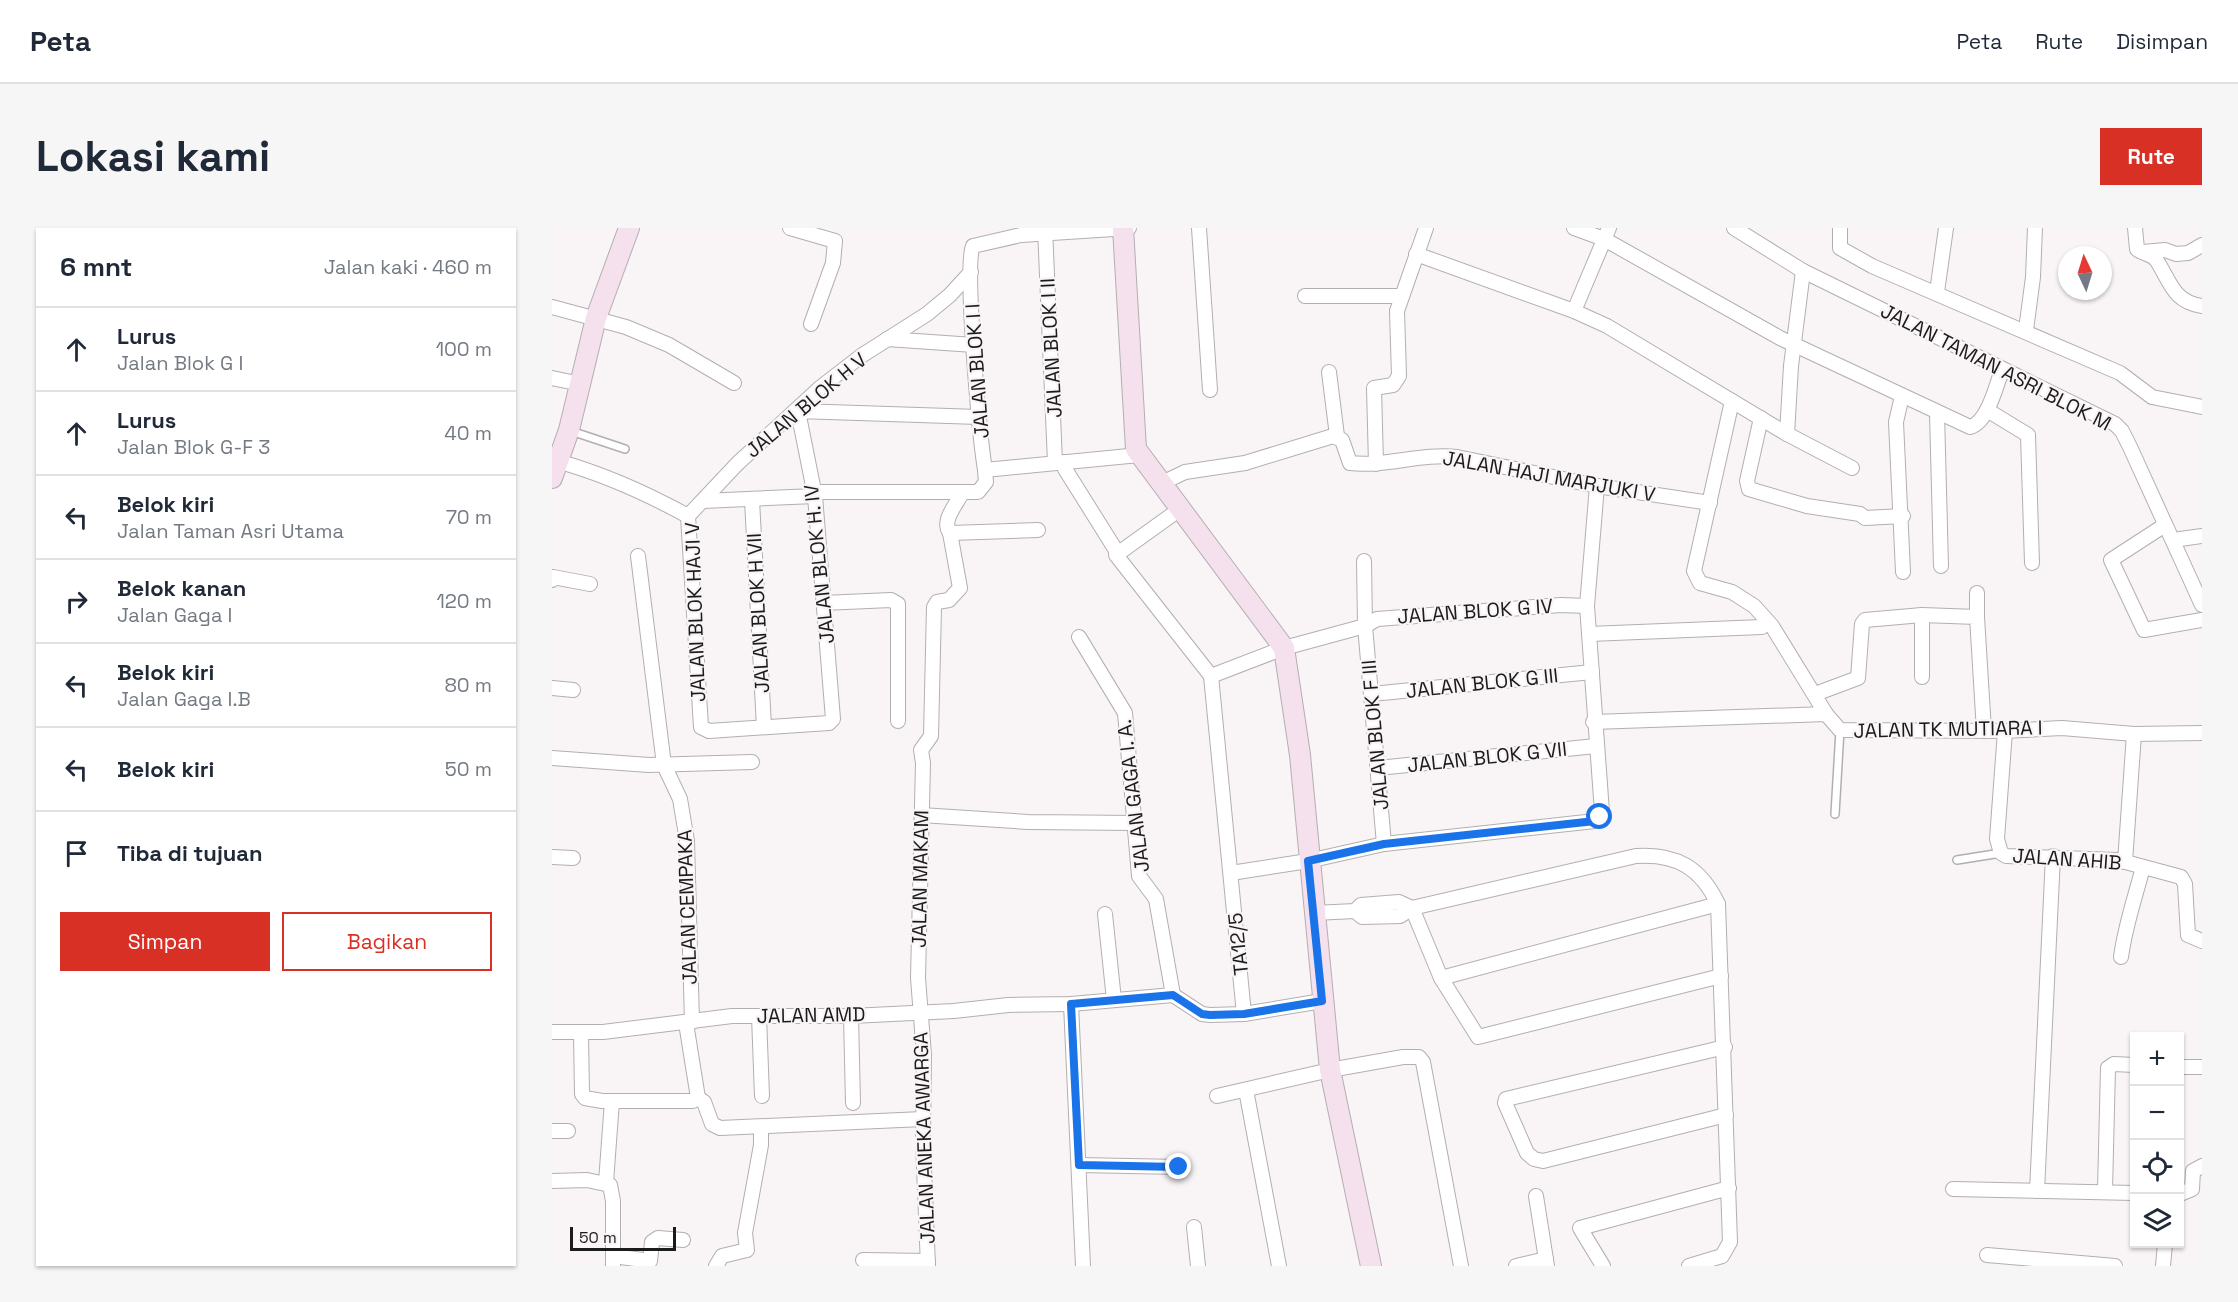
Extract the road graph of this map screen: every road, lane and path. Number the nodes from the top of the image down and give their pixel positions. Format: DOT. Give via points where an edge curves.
graph roads {
  1 [pos="629,228"];
  2 [pos="790,228"];
  3 [pos="1123,228"];
  4 [pos="1129,228"];
  5 [pos="1199,228"];
  6 [pos="1426,228"];
  7 [pos="1574,228"];
  8 [pos="1734,228"];
  9 [pos="1840,228"];
  10 [pos="1946,228"];
  11 [pos="2035,228"];
  12 [pos="2135,228"];
  13 [pos="1045,231"];
  14 [pos="1606,233"];
  15 [pos="837,235"];
  16 [pos="2202,245"];
  17 [pos="2141,252"];
  18 [pos="1416,254"];
  19 [pos="1803,271"];
  20 [pos="971,272"];
  21 [pos="1937,292"];
  22 [pos="1305,296"];
  23 [pos="1401,296"];
  24 [pos="2202,306"];
  25 [pos="552,307"];
  26 [pos="1574,310"];
  27 [pos="596,318"];
  28 [pos="811,324"];
  29 [pos="2026,330"];
  30 [pos="887,339"];
  31 [pos="974,345"];
  32 [pos="1794,345"];
  33 [pos="2002,370"];
  34 [pos="1329,372"];
  35 [pos="552,378"];
  36 [pos="734,383"];
  37 [pos="581,384"];
  38 [pos="1210,390"];
  39 [pos="1902,396"];
  40 [pos="1732,401"];
  41 [pos="2202,407"];
  42 [pos="1987,410"];
  43 [pos="798,411"];
  44 [pos="1938,413"];
  45 [pos="979,417"];
  46 [pos="1761,418"];
  47 [pos="568,430"];
  48 [pos="1787,434"];
  49 [pos="1336,436"];
  50 [pos="625,449"];
  51 [pos="1139,455"];
  52 [pos="1060,463"];
  53 [pos="1376,464"];
  54 [pos="1852,468"];
  55 [pos="555,469"];
  56 [pos="985,470"];
  57 [pos="1162,483"];
  58 [pos="1597,486"];
  59 [pos="962,493"];
  60 [pos="814,494"];
  61 [pos="752,500"];
  62 [pos="703,501"];
  63 [pos="1710,503"];
  64 [pos="1180,509"];
  65 [pos="687,515"];
  66 [pos="1903,516"];
  67 [pos="2165,525"];
  68 [pos="1038,530"];
  69 [pos="950,533"];
  70 [pos="2202,536"];
  71 [pos="2173,540"];
  72 [pos="1117,555"];
  73 [pos="638,556"];
  74 [pos="1364,561"];
  75 [pos="2032,563"];
  76 [pos="1941,567"];
  77 [pos="1903,572"];
  78 [pos="552,580"];
  79 [pos="590,584"];
  80 [pos="1977,592"];
  81 [pos="824,603"];
  82 [pos="2202,605"];
  83 [pos="1587,606"];
  84 [pos="1922,615"];
  85 [pos="1977,617"];
  86 [pos="2202,620"];
  87 [pos="1365,626"];
  88 [pos="1762,627"];
  89 [pos="1588,634"];
  90 [pos="1079,637"];
  91 [pos="1291,646"];
  92 [pos="1592,672"];
  93 [pos="1211,676"];
  94 [pos="1922,677"];
  95 [pos="552,688"];
  96 [pos="573,690"];
  97 [pos="1372,694"];
  98 [pos="1815,694"];
  99 [pos="1826,714"];
  100 [pos="898,721"];
  101 [pos="1593,722"];
  102 [pos="764,727"];
  103 [pos="1840,730"];
  104 [pos="1984,731"];
  105 [pos="2005,731"];
  106 [pos="2202,733"];
  107 [pos="2134,734"];
  108 [pos="1596,746"];
  109 [pos="552,758"];
  110 [pos="752,762"];
  111 [pos="664,765"];
  112 [pos="1378,768"];
  113 [pos="1835,814"];
  114 [pos="921,815"];
  115 [pos="1135,823"];
  116 [pos="1384,844"];
  117 [pos="2001,853"];
  118 [pos="2053,856"];
  119 [pos="552,857"];
  120 [pos="573,858"];
  121 [pos="1957,860"];
  122 [pos="2125,862"];
  123 [pos="1309,867"];
  124 [pos="2143,867"];
  125 [pos="1231,873"];
  126 [pos="1718,904"];
  127 [pos="1412,908"];
  128 [pos="1105,914"];
  129 [pos="1314,914"];
  130 [pos="2202,941"];
  131 [pos="2121,957"];
  132 [pos="1721,976"];
  133 [pos="1441,978"];
  134 [pos="1173,995"];
  135 [pos="1114,1000"];
  136 [pos="1322,1001"];
  137 [pos="1071,1004"];
  138 [pos="919,1011"];
  139 [pos="1244,1014"];
  140 [pos="759,1016"];
  141 [pos="851,1016"];
  142 [pos="689,1023"];
  143 [pos="552,1032"];
  144 [pos="581,1033"];
  145 [pos="1725,1047"];
  146 [pos="2130,1065"];
  147 [pos="2184,1066"];
  148 [pos="2202,1067"];
  149 [pos="1330,1070"];
  150 [pos="1246,1090"];
  151 [pos="762,1096"];
  152 [pos="1217,1096"];
  153 [pos="698,1098"];
  154 [pos="612,1101"];
  155 [pos="853,1103"];
  156 [pos="1726,1115"];
  157 [pos="923,1119"];
  158 [pos="761,1127"];
  159 [pos="552,1131"];
  160 [pos="568,1131"];
  161 [pos="1079,1165"];
  162 [pos="2202,1166"];
  163 [pos="1179,1167"];
  164 [pos="552,1181"];
  165 [pos="610,1187"];
  166 [pos="1729,1188"];
  167 [pos="1953,1190"];
  168 [pos="2105,1190"];
  169 [pos="2037,1191"];
  170 [pos="2186,1192"];
  171 [pos="2130,1193"];
  172 [pos="1536,1196"];
  173 [pos="1194,1227"];
  174 [pos="683,1240"];
  175 [pos="2165,1248"];
  176 [pos="1987,1255"];
  177 [pos="863,1260"];
  178 [pos="613,1261"];
  179 [pos="1547,1262"];
  180 [pos="928,1263"];
  181 [pos="716,1266"];
  182 [pos="1083,1266"];
  183 [pos="1198,1266"];
  184 [pos="1280,1266"];
  185 [pos="1371,1266"];
  186 [pos="1461,1266"];
  187 [pos="1516,1266"];
  188 [pos="1603,1266"];
  189 [pos="1689,1266"];
  190 [pos="2115,1266"];
  191 [pos="2163,1266"];
  1 -- 27 [label="street"];
  2 -- 15 [label="street"];
  3 -- 4 [label="street"];
  3 -- 13 [label="street"];
  3 -- 51 [label="street"];
  5 -- 38 [label="street"];
  6 -- 18 [label="street"];
  7 -- 14 [label="street"];
  8 -- 19 [label="street, JALAN TAMAN ASRI BLOK M"];
  9 -- 21 [label="street" via="1840,248 1872,266"];
  10 -- 21 [label="street"];
  11 -- 29 [label="street"];
  12 -- 17 [label="street" via="2137,249"];
  13 -- 20 [label="street, JALAN BLOK I I" via="973,246"];
  13 -- 52 [label="street, JALAN BLOK I II"];
  14 -- 26 [label="street"];
  14 -- 32 [label="street"];
  15 -- 28 [label="street" via="833,263"];
  16 -- 17 [label="street" via="2188,253"];
  17 -- 24 [label="street" via="2156,258 2171,289"];
  18 -- 23 [label="street"];
  18 -- 26 [label="street"];
  19 -- 32 [label="street"];
  19 -- 33 [label="street, JALAN TAMAN ASRI BLOK M"];
  20 -- 30 [label="street, JALAN BLOK H V" via="935,307"];
  20 -- 31 [label="street, JALAN BLOK I I"];
  21 -- 29 [label="street" via="1958,305"];
  22 -- 23 [label="street"];
  23 -- 53 [label="street" via="1397,311 1399,376 1393,385 1374,388"];
  25 -- 27 [label="street"];
  26 -- 40 [label="street"];
  27 -- 36 [label="street" via="669,345"];
  27 -- 37 [label="street"];
  29 -- 41 [label="street" via="2120,373 2152,397"];
  30 -- 31 [label="street"];
  30 -- 43 [label="street, JALAN BLOK H V" via="821,387"];
  31 -- 45 [label="street, JALAN BLOK I I"];
  32 -- 39 [label="street"];
  32 -- 48 [label="street"];
  33 -- 42 [label="street"];
  33 -- 67 [label="street, JALAN TAMAN ASRI BLOK M" via="2122,431"];
  34 -- 49 [label="street"];
  35 -- 37 [label="street"];
  37 -- 47 [label="street"];
  39 -- 44 [label="street"];
  39 -- 66 [label="street" via="1896,422"];
  40 -- 46 [label="street"];
  40 -- 63 [label="street"];
  42 -- 44 [label="street" via="1976,426 1970,427"];
  42 -- 75 [label="street" via="2028,435"];
  43 -- 45 [label="street"];
  43 -- 60 [label="street, JALAN BLOK H. IV"];
  43 -- 62 [label="street, JALAN BLOK H V" via="738,463"];
  44 -- 76 [label="street"];
  45 -- 56 [label="street, JALAN BLOK I I"];
  46 -- 48 [label="street"];
  46 -- 66 [label="street" via="1747,481 1749,489 1865,518"];
  47 -- 50 [label="lane"];
  47 -- 55 [label="street"];
  48 -- 54 [label="street"];
  49 -- 53 [label="street, JALAN HAJI MARJUKI V" via="1342,440 1350,463"];
  49 -- 57 [label="street" via="1245,463 1185,472"];
  51 -- 52 [label="street"];
  51 -- 57 [label="street"];
  52 -- 56 [label="street"];
  52 -- 72 [label="street"];
  53 -- 58 [label="street, JALAN HAJI MARJUKI V" via="1435,455 1480,460"];
  55 -- 65 [label="street" via="610,477"];
  56 -- 59 [label="street" via="982,490"];
  57 -- 64 [label="street"];
  58 -- 63 [label="street, JALAN HAJI MARJUKI V"];
  58 -- 83 [label="street"];
  59 -- 60 [label="street"];
  59 -- 69 [label="street" via="947,521"];
  60 -- 61 [label="street"];
  60 -- 81 [label="street, JALAN BLOK H. IV"];
  61 -- 62 [label="street"];
  61 -- 102 [label="street, JALAN BLOK H VII"];
  62 -- 65 [label="street, JALAN BLOK HAJI V"];
  63 -- 98 [label="street" via="1695,577 1700,583 1732,592 1754,606 1772,626"];
  64 -- 72 [label="street"];
  64 -- 91 [label="street"];
  65 -- 102 [label="street, JALAN BLOK HAJI V" via="701,727 709,731"];
  66 -- 77 [label="street"];
  67 -- 71 [label="street, JALAN TAMAN ASRI BLOK M"];
  67 -- 86 [label="street" via="2111,560 2144,630"];
  68 -- 69 [label="street"];
  69 -- 114 [label="street, JALAN MAKAM" via="960,588 934,608 930,736 921,747"];
  70 -- 71 [label="street"];
  71 -- 82 [label="street, JALAN TAMAN ASRI BLOK M"];
  72 -- 93 [label="street"];
  73 -- 111 [label="street, JALAN CEMPAKA"];
  74 -- 87 [label="street, JALAN BLOK F III"];
  78 -- 79 [label="street" via="553,577"];
  80 -- 85 [label="street"];
  81 -- 100 [label="street" via="891,600 898,604"];
  81 -- 102 [label="street, JALAN BLOK H. IV" via="834,719 829,723"];
  83 -- 87 [label="street, JALAN BLOK G IV" via="1377,619"];
  83 -- 89 [label="street"];
  84 -- 85 [label="street"];
  84 -- 94 [label="street"];
  84 -- 98 [label="street" via="1865,620 1857,678"];
  85 -- 104 [label="street"];
  87 -- 91 [label="street, JALAN BLOK G IV"];
  87 -- 97 [label="street, JALAN BLOK F III"];
  88 -- 89 [label="street"];
  89 -- 92 [label="street"];
  90 -- 115 [label="street, JALAN GAGA I. A." via="1125,713"];
  91 -- 93 [label="street, JALAN BLOK G IV"];
  91 -- 123 [label="street"];
  92 -- 97 [label="street, JALAN BLOK G III"];
  92 -- 101 [label="street"];
  93 -- 125 [label="street, TA12/5"];
  95 -- 96 [label="street"];
  97 -- 112 [label="street, JALAN BLOK F III"];
  98 -- 99 [label="street"];
  99 -- 101 [label="street, JALAN TK MUTIARA I"];
  99 -- 103 [label="street, JALAN TK MUTIARA I"];
  101 -- 108 [label="street"];
  103 -- 104 [label="street, JALAN TK MUTIARA I"];
  103 -- 113 [label="lane"];
  104 -- 105 [label="street, JALAN TK MUTIARA I"];
  105 -- 107 [label="street, JALAN TK MUTIARA I" via="2061,728"];
  105 -- 117 [label="street, JALAN AHIB" via="1997,839"];
  106 -- 107 [label="street, JALAN TK MUTIARA I"];
  107 -- 122 [label="street"];
  108 -- 112 [label="street, JALAN BLOK G VII"];
  108 -- 116 [label="street" via="1602,812 1595,821"];
  109 -- 111 [label="street"];
  110 -- 111 [label="street"];
  111 -- 142 [label="street, JALAN CEMPAKA" via="680,799 687,841"];
  112 -- 116 [label="street, JALAN BLOK F III"];
  114 -- 115 [label="street"];
  114 -- 138 [label="street, JALAN MAKAM"];
  115 -- 134 [label="street, JALAN GAGA I. A." via="1139,876 1156,899"];
  116 -- 123 [label="street"];
  117 -- 118 [label="street, JALAN AHIB"];
  117 -- 121 [label="lane"];
  118 -- 122 [label="street, JALAN AHIB"];
  118 -- 169 [label="street"];
  119 -- 120 [label="street"];
  122 -- 124 [label="street, JALAN AHIB"];
  123 -- 125 [label="street"];
  123 -- 129 [label="street"];
  124 -- 130 [label="street, JALAN AHIB" via="2183,880 2188,935"];
  124 -- 131 [label="street" via="2132,914 2125,924"];
  125 -- 139 [label="street, TA12/5"];
  126 -- 127 [label="street" via="1709,886 1694,870 1651,855"];
  126 -- 132 [label="street"];
  126 -- 133 [label="street"];
  127 -- 129 [label="street" via="1399,902"];
  127 -- 133 [label="street"];
  128 -- 135 [label="street"];
  129 -- 136 [label="street"];
  132 -- 133 [label="street" via="1478,1037"];
  132 -- 145 [label="street"];
  134 -- 135 [label="street, JALAN AMD"];
  134 -- 139 [label="street" via="1202,1014"];
  135 -- 137 [label="street, JALAN AMD"];
  136 -- 139 [label="street"];
  136 -- 149 [label="street"];
  137 -- 138 [label="street, JALAN AMD"];
  137 -- 161 [label="street"];
  138 -- 141 [label="street, JALAN AMD"];
  138 -- 157 [label="street, JALAN ANEKA AWARGA" via="924,1055"];
  140 -- 141 [label="street, JALAN AMD"];
  140 -- 142 [label="street, JALAN AMD"];
  140 -- 151 [label="street"];
  141 -- 155 [label="street"];
  142 -- 144 [label="street, JALAN AMD"];
  142 -- 153 [label="street, JALAN CEMPAKA"];
  143 -- 144 [label="street, JALAN AMD"];
  144 -- 154 [label="street" via="582,1094 590,1100"];
  145 -- 156 [label="street"];
  145 -- 156 [label="street" via="1506,1099 1504,1103 1527,1153 1543,1161"];
  146 -- 168 [label="street" via="2114,1064 2108,1068"];
  147 -- 148 [label="street"];
  149 -- 150 [label="street"];
  149 -- 185 [label="street"];
  149 -- 186 [label="street" via="1403,1057 1419,1057 1423,1062"];
  150 -- 152 [label="street"];
  150 -- 184 [label="street"];
  153 -- 154 [label="street"];
  153 -- 158 [label="street" via="704,1102 715,1127"];
  154 -- 165 [label="street"];
  156 -- 166 [label="street"];
  157 -- 158 [label="street"];
  157 -- 180 [label="street, JALAN ANEKA AWARGA"];
  158 -- 181 [label="street" via="745,1233 747,1250 722,1256"];
  159 -- 160 [label="street"];
  161 -- 163 [label="street"];
  161 -- 182 [label="street"];
  162 -- 170 [label="street" via="2193,1171"];
  164 -- 165 [label="street"];
  165 -- 178 [label="street"];
  166 -- 188 [label="street" via="1580,1228"];
  166 -- 189 [label="street" via="1728,1249 1713,1260"];
  167 -- 169 [label="street"];
  168 -- 169 [label="street"];
  168 -- 171 [label="street"];
  172 -- 179 [label="street"];
  173 -- 183 [label="street"];
  174 -- 178 [label="street" via="658,1238 652,1242 650,1261"];
  175 -- 191 [label="street"];
  176 -- 190 [label="street"];
  177 -- 180 [label="street"];
  179 -- 187 [label="street"];
}
